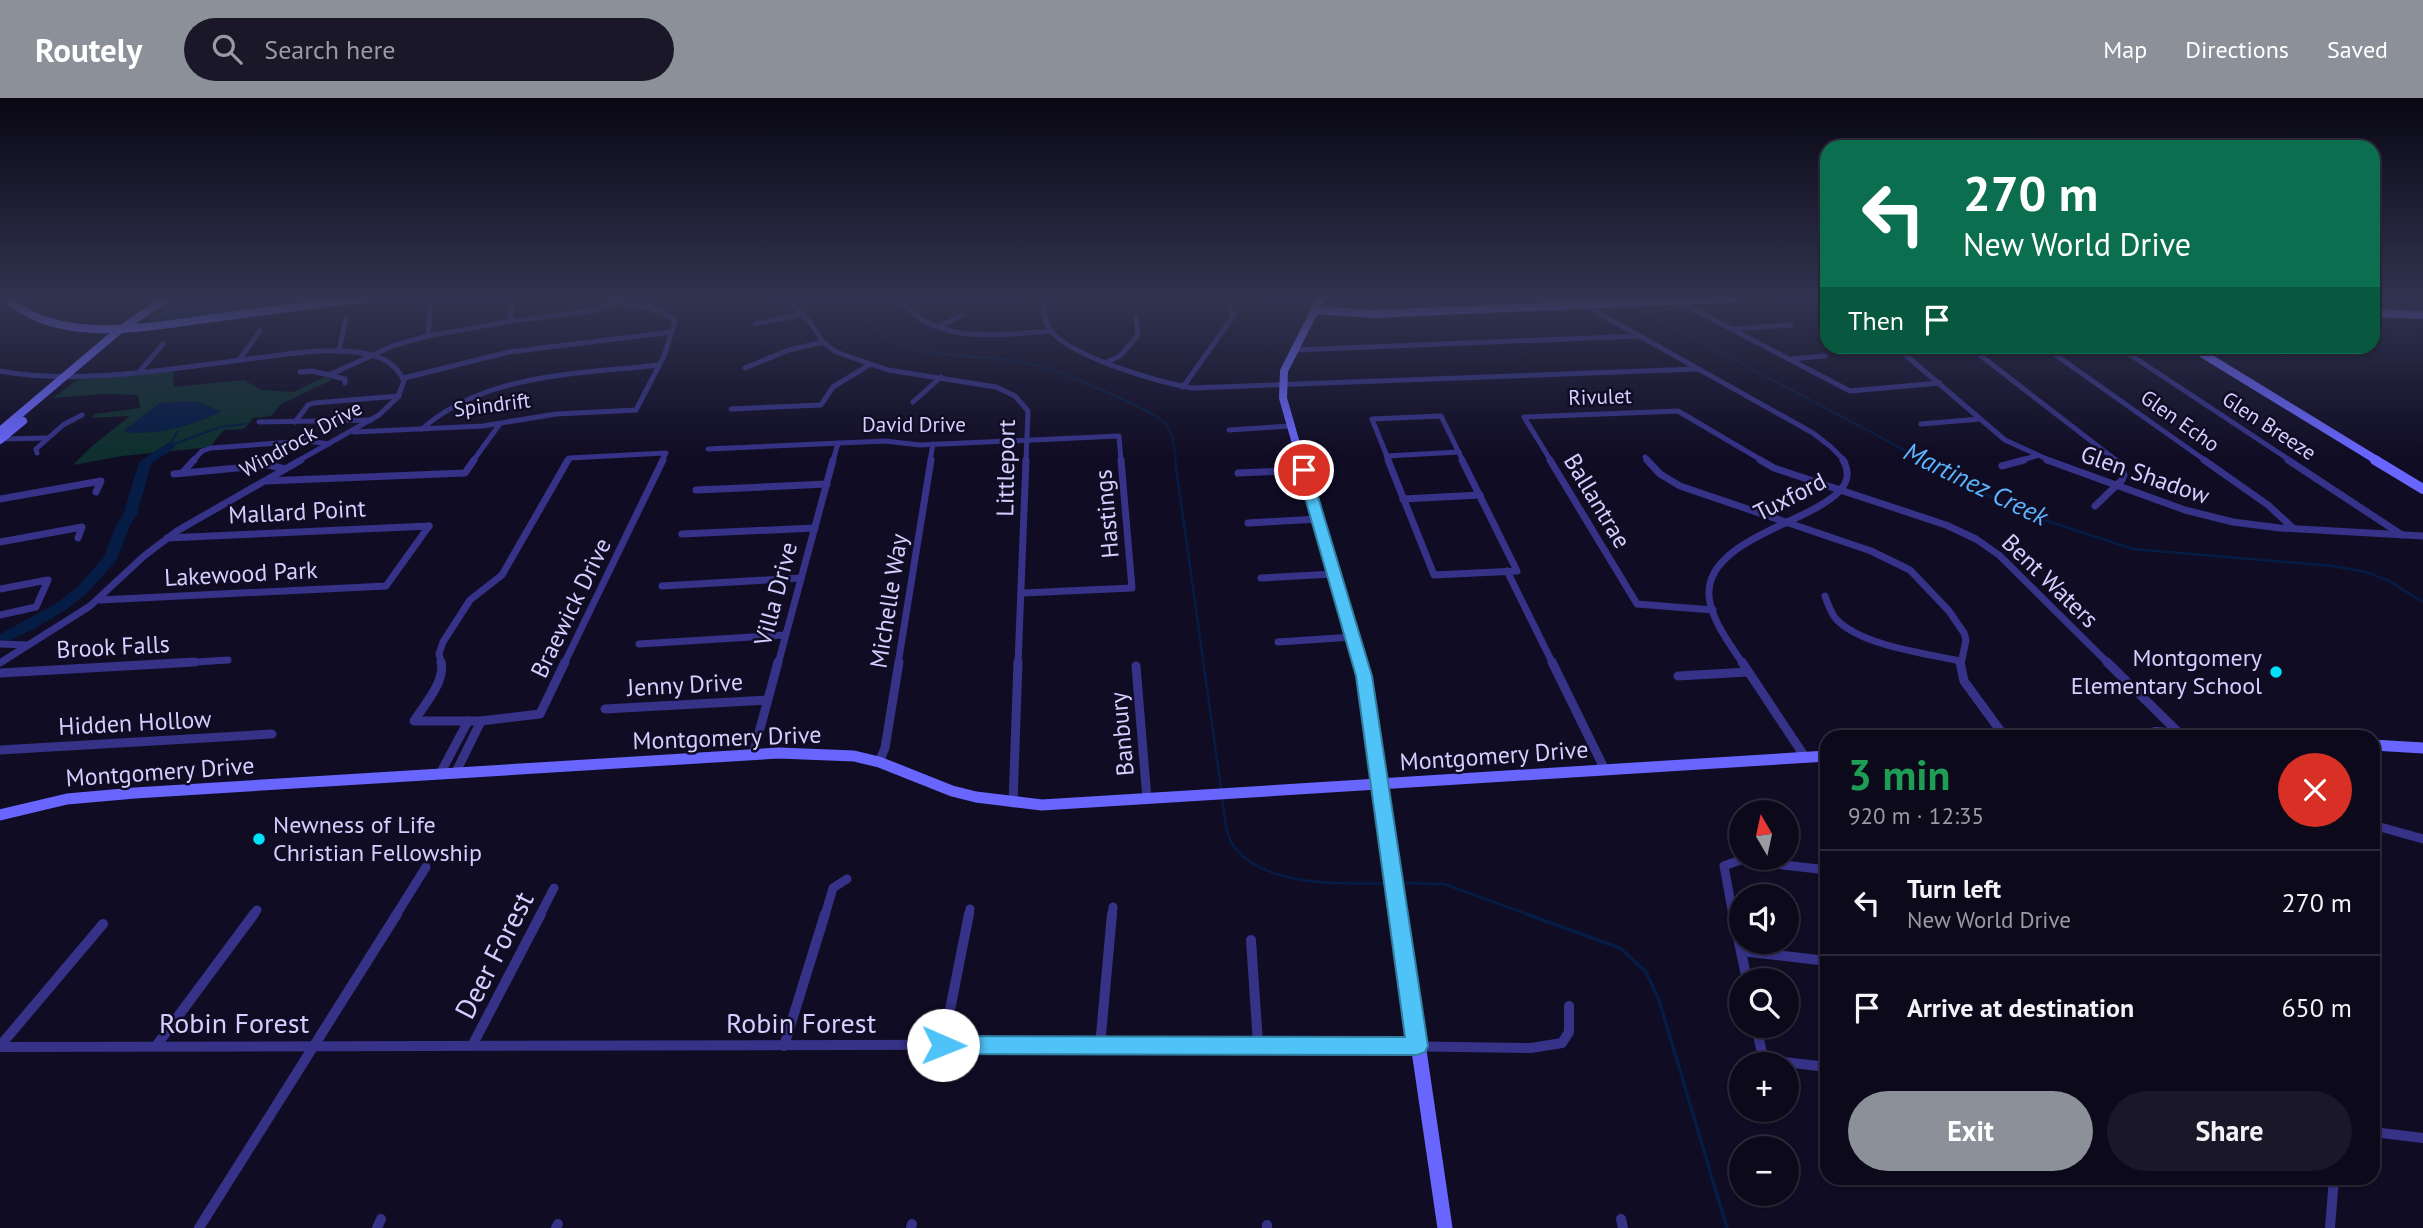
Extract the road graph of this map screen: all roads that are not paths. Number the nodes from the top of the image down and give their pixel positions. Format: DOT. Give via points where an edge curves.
graph roads {
  1 [pos="1295,350"];
  2 [pos="98,351"];
  3 [pos="102,351"];
  4 [pos="157,351"];
  5 [pos="246,351"];
  6 [pos="340,351"];
  7 [pos="384,351"];
  8 [pos="519,351"];
  9 [pos="665,351"];
  10 [pos="787,351"];
  11 [pos="834,351"];
  12 [pos="1084,351"];
  13 [pos="1125,351"];
  14 [pos="1209,351"];
  15 [pos="1667,351"];
  16 [pos="1773,351"];
  17 [pos="1905,354"];
  18 [pos="1978,354"];
  19 [pos="2054,354"];
  20 [pos="2129,354"];
  21 [pos="2203,354"];
  22 [pos="371,355"];
  23 [pos="1825,356"];
  24 [pos="1789,359"];
  25 [pos="239,360"];
  26 [pos="1109,361"];
  27 [pos="659,365"];
  28 [pos="869,365"];
  29 [pos="744,368"];
  30 [pos="1699,369"];
  31 [pos="0,371"];
  32 [pos="140,371"];
  33 [pos="300,372"];
  34 [pos="329,375"];
  35 [pos="65,376"];
  36 [pos="77,376"];
  37 [pos="404,377"];
  38 [pos="941,377"];
  39 [pos="345,383"];
  40 [pos="1940,383"];
  41 [pos="1282,386"];
  42 [pos="1183,387"];
  43 [pos="399,396"];
  44 [pos="913,402"];
  45 [pos="731,409"];
  46 [pos="1678,411"];
  47 [pos="82,415"];
  48 [pos="1524,417"];
  49 [pos="1980,419"];
  50 [pos="372,420"];
  51 [pos="259,422"];
  52 [pos="295,422"];
  53 [pos="1921,424"];
  54 [pos="499,425"];
  55 [pos="1290,426"];
  56 [pos="422,429"];
  57 [pos="1229,430"];
  58 [pos="351,432"];
  59 [pos="1119,436"];
  60 [pos="0,437"];
  61 [pos="47,438"];
  62 [pos="1028,440"];
  63 [pos="838,443"];
  64 [pos="329,444"];
  65 [pos="933,444"];
  66 [pos="708,449"];
  67 [pos="37,453"];
  68 [pos="1459,453"];
  69 [pos="1386,456"];
  70 [pos="2036,456"];
  71 [pos="1645,457"];
  72 [pos="2002,466"];
  73 [pos="285,469"];
  74 [pos="1304,470"];
  75 [pos="1238,473"];
  76 [pos="263,481"];
  77 [pos="827,484"];
  78 [pos="2118,486"];
  79 [pos="2423,489"];
  80 [pos="696,490"];
  81 [pos="1844,491"];
  82 [pos="96,492"];
  83 [pos="1479,495"];
  84 [pos="0,499"];
  85 [pos="1403,499"];
  86 [pos="2095,506"];
  87 [pos="1318,519"];
  88 [pos="1786,522"];
  89 [pos="1248,523"];
  90 [pos="814,528"];
  91 [pos="2294,528"];
  92 [pos="682,534"];
  93 [pos="2402,535"];
  94 [pos="2423,536"];
  95 [pos="78,538"];
  96 [pos="167,538"];
  97 [pos="0,542"];
  98 [pos="1507,571"];
  99 [pos="1334,574"];
  100 [pos="801,578"];
  101 [pos="1261,578"];
  102 [pos="386,586"];
  103 [pos="662,586"];
  104 [pos="0,589"];
  105 [pos="1023,593"];
  106 [pos="1825,596"];
  107 [pos="99,600"];
  108 [pos="1713,610"];
  109 [pos="0,615"];
  110 [pos="785,635"];
  111 [pos="1353,637"];
  112 [pos="1278,642"];
  113 [pos="0,644"];
  114 [pos="639,644"];
  115 [pos="27,645"];
  116 [pos="228,660"];
  117 [pos="1960,661"];
  118 [pos="0,663"];
  119 [pos="1136,666"];
  120 [pos="1748,672"];
  121 [pos="0,673"];
  122 [pos="1678,676"];
  123 [pos="767,699"];
  124 [pos="606,709"];
  125 [pos="481,721"];
  126 [pos="468,722"];
  127 [pos="2000,730"];
  128 [pos="2176,730"];
  129 [pos="272,734"];
  130 [pos="2380,745"];
  131 [pos="2423,748"];
  132 [pos="0,750"];
  133 [pos="753,755"];
  134 [pos="1820,756"];
  135 [pos="1805,757"];
  136 [pos="879,762"];
  137 [pos="1605,770"];
  138 [pos="440,774"];
  139 [pos="456,774"];
  140 [pos="1379,784"];
  141 [pos="1147,799"];
  142 [pos="1013,803"];
  143 [pos="0,815"];
  144 [pos="2380,827"];
  145 [pos="2423,839"];
  146 [pos="426,867"];
  147 [pos="1820,869"];
  148 [pos="847,879"];
  149 [pos="554,888"];
  150 [pos="1729,897"];
  151 [pos="1113,907"];
  152 [pos="970,909"];
  153 [pos="257,910"];
  154 [pos="103,924"];
  155 [pos="1251,940"];
  156 [pos="1767,954"];
  157 [pos="1820,960"];
  158 [pos="1569,1006"];
  159 [pos="1759,1038"];
  160 [pos="473,1044"];
  161 [pos="1258,1044"];
  162 [pos="314,1045"];
  163 [pos="943,1045"];
  164 [pos="156,1046"];
  165 [pos="784,1046"];
  166 [pos="1100,1046"];
  167 [pos="1417,1046"];
  168 [pos="0,1047"];
  169 [pos="1820,1066"];
  170 [pos="2380,1133"];
  171 [pos="2423,1138"];
  172 [pos="2333,1185"];
  173 [pos="199,1228"];
  174 [pos="1445,1228"];
  175 [pos="2330,1228"];
  1 -- 41 [label="main road"];
  2 -- 35 [label="main road"];
  3 -- 36 [label="main road"];
  4 -- 32 [label="street"];
  5 -- 25 [label="street"];
  6 -- 22 [label="street"];
  6 -- 25 [label="street"];
  7 -- 22 [label="street"];
  8 -- 37 [label="street"];
  9 -- 27 [label="street"];
  10 -- 29 [label="street"];
  11 -- 28 [label="street, Littleport"];
  12 -- 26 [label="street"];
  13 -- 26 [label="street"];
  14 -- 42 [label="street"];
  15 -- 30 [label="street, Tuxford"];
  16 -- 24 [label="street"];
  17 -- 40 [label="street, Glen Shadow"];
  18 -- 78 [label="street" via="2114,458 2124,470"];
  19 -- 91 [label="street, Glen Echo"];
  20 -- 93 [label="street, Glen Breeze"];
  21 -- 79 [label="main road"];
  22 -- 34 [label="street"];
  22 -- 37 [label="street" via="392,363"];
  23 -- 24 [label="street"];
  24 -- 40 [label="street" via="1850,391"];
  25 -- 32 [label="street"];
  26 -- 42 [label="street"];
  27 -- 54 [label="street, Spindrift" via="636,410 556,414"];
  27 -- 56 [label="street" via="489,390 447,407"];
  28 -- 38 [label="street, Littleport"];
  28 -- 45 [label="street" via="833,387 821,405"];
  30 -- 41 [label="street"];
  30 -- 81 [label="street, Tuxford" via="1828,444 1848,466"];
  31 -- 35 [label="street"];
  32 -- 36 [label="street"];
  33 -- 34 [label="street"];
  34 -- 39 [label="street" via="345,379"];
  35 -- 36 [label="street"];
  35 -- 60 [label="main road"];
  36 -- 60 [label="main road"];
  37 -- 43 [label="street"];
  38 -- 44 [label="street"];
  38 -- 62 [label="street, Littleport" via="996,387 1014,396 1028,411"];
  40 -- 49 [label="street, Glen Shadow"];
  41 -- 42 [label="street"];
  41 -- 55 [label="main road"];
  43 -- 50 [label="street, Windrock Drive"];
  43 -- 52 [label="street" via="314,402"];
  46 -- 48 [label="street, Rivulet"];
  46 -- 81 [label="street, Bent Waters" via="1763,462"];
  47 -- 61 [label="street"];
  48 -- 108 [label="street, Ballantrae" via="1637,604"];
  49 -- 53 [label="street"];
  49 -- 70 [label="street, Glen Shadow" via="2005,440"];
  50 -- 52 [label="street"];
  50 -- 58 [label="street, Windrock Drive"];
  51 -- 52 [label="street"];
  54 -- 56 [label="street, Spindrift"];
  54 -- 76 [label="street" via="465,473"];
  55 -- 57 [label="street"];
  55 -- 74 [label="main road"];
  56 -- 58 [label="street, Spindrift"];
  58 -- 64 [label="street, Windrock Drive"];
  59 -- 62 [label="street, David Drive"];
  59 -- 105 [label="street, Hastings" via="1132,588"];
  60 -- 61 [label="street"];
  61 -- 67 [label="street"];
  62 -- 65 [label="street, David Drive"];
  62 -- 105 [label="street, Littleport"];
  63 -- 65 [label="street, David Drive"];
  63 -- 66 [label="street, David Drive"];
  63 -- 77 [label="street, Villa Drive"];
  64 -- 73 [label="street, Windrock Drive"];
  64 -- 73 [label="street" via="307,441 211,448 178,474 269,466"];
  65 -- 136 [label="street, Michelle Way" via="885,748"];
  68 -- 69 [label="street"];
  68 -- 69 [label="street" via="1441,416 1372,419"];
  68 -- 83 [label="street"];
  69 -- 85 [label="street"];
  70 -- 72 [label="street"];
  70 -- 78 [label="street, Glen Shadow"];
  71 -- 88 [label="street" via="1660,474 1680,486"];
  73 -- 76 [label="street, Windrock Drive"];
  74 -- 75 [label="street"];
  74 -- 87 [label="main road"];
  76 -- 96 [label="street, Windrock Drive"];
  77 -- 80 [label="street"];
  77 -- 90 [label="street, Villa Drive"];
  78 -- 86 [label="street"];
  78 -- 91 [label="street, Glen Shadow" via="2217,519"];
  81 -- 88 [label="street, Tuxford"];
  81 -- 128 [label="street, Bent Waters" via="1946,525 1984,544"];
  82 -- 84 [label="street" via="101,481"];
  83 -- 85 [label="street"];
  83 -- 98 [label="street" via="1517,571"];
  85 -- 98 [label="street" via="1434,575"];
  87 -- 89 [label="street"];
  87 -- 99 [label="main road"];
  88 -- 108 [label="street, Tuxford" via="1743,543 1723,559 1711,582"];
  88 -- 117 [label="street" via="1885,556 1910,570 1964,633"];
  90 -- 92 [label="street"];
  90 -- 100 [label="street, Villa Drive"];
  91 -- 93 [label="street, Glen Shadow"];
  93 -- 94 [label="street, Glen Shadow"];
  95 -- 97 [label="street" via="82,527"];
  96 -- 102 [label="street, Mallard Point" via="429,526"];
  96 -- 107 [label="street, Windrock Drive"];
  98 -- 137 [label="street"];
  99 -- 101 [label="street"];
  99 -- 111 [label="main road"];
  100 -- 103 [label="street"];
  100 -- 110 [label="street, Villa Drive"];
  102 -- 107 [label="street, Lakewood Park"];
  104 -- 109 [label="street" via="48,580 36,607"];
  105 -- 142 [label="street, Littleport"];
  106 -- 117 [label="street" via="1846,628"];
  107 -- 115 [label="street, Windrock Drive"];
  108 -- 120 [label="street, Tuxford"];
  110 -- 114 [label="street"];
  110 -- 123 [label="street, Villa Drive"];
  111 -- 112 [label="street"];
  111 -- 140 [label="main road" via="1364,676"];
  113 -- 115 [label="street, Brook Falls"];
  115 -- 118 [label="street, Windrock Drive"];
  116 -- 121 [label="street, Brook Falls"];
  117 -- 127 [label="street" via="1968,689"];
  119 -- 141 [label="street, Banbury"];
  120 -- 122 [label="street"];
  120 -- 135 [label="street, Tuxford"];
  123 -- 124 [label="street, Jenny Drive"];
  123 -- 133 [label="street, Villa Drive"];
  125 -- 126 [label="street, Braewick Drive"];
  125 -- 126 [label="street, Braewick Drive" via="534,717 543,711 666,453 569,458 502,575 470,600 443,642 439,654 443,667 437,684 414,719"];
  125 -- 139 [label="street"];
  126 -- 138 [label="street"];
  129 -- 132 [label="street, Hidden Hollow"];
  130 -- 131 [label="main road"];
  133 -- 136 [label="main road, Montgomery Drive" via="804,752"];
  133 -- 139 [label="main road, Montgomery Drive"];
  134 -- 135 [label="main road, Montgomery Drive"];
  135 -- 137 [label="main road, Montgomery Drive"];
  136 -- 142 [label="main road, Montgomery Drive" via="952,791"];
  137 -- 140 [label="main road, Montgomery Drive"];
  138 -- 139 [label="main road, Montgomery Drive"];
  138 -- 143 [label="main road, Montgomery Drive" via="67,799"];
  140 -- 141 [label="main road, Montgomery Drive"];
  140 -- 167 [label="main road"];
  141 -- 142 [label="main road, Montgomery Drive"];
  144 -- 145 [label="street"];
  146 -- 162 [label="street"];
  147 -- 150 [label="street" via="1740,860 1724,866"];
  148 -- 165 [label="street" via="833,888"];
  149 -- 160 [label="street, Deer Forest"];
  151 -- 166 [label="street"];
  152 -- 163 [label="street"];
  153 -- 164 [label="street"];
  154 -- 168 [label="street"];
  155 -- 161 [label="street"];
  156 -- 157 [label="street"];
  158 -- 167 [label="street, Robin Forest" via="1569,1031 1562,1043 1531,1048"];
  159 -- 169 [label="street" via="1767,1060"];
  160 -- 162 [label="street, Robin Forest"];
  160 -- 165 [label="street, Robin Forest"];
  161 -- 166 [label="street, Robin Forest"];
  161 -- 167 [label="street, Robin Forest"];
  162 -- 164 [label="street, Robin Forest"];
  162 -- 173 [label="street"];
  163 -- 165 [label="street, Robin Forest"];
  163 -- 166 [label="street, Robin Forest"];
  164 -- 168 [label="street, Robin Forest"];
  167 -- 174 [label="main road"];
  170 -- 171 [label="street"];
  172 -- 175 [label="street"];
}
